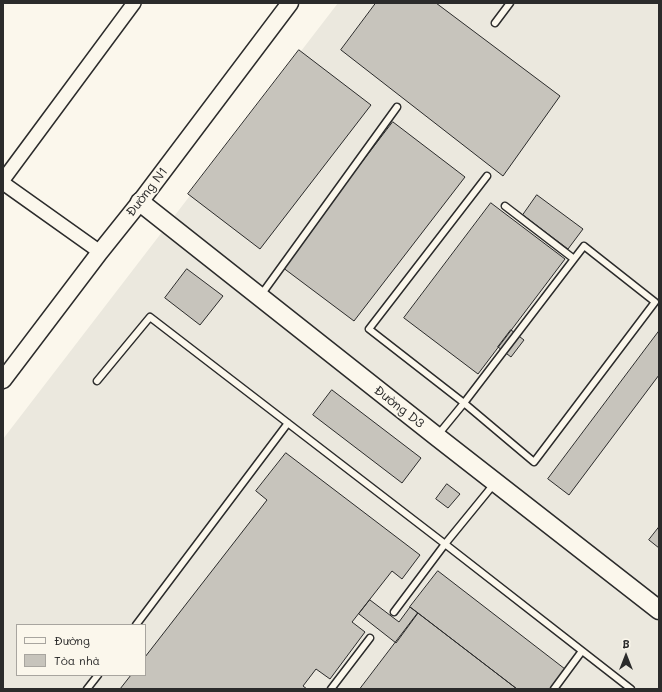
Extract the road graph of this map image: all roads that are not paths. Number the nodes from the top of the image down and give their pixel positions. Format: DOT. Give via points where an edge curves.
graph roads {
  1 [pos="134,3"];
  2 [pos="290,3"];
  3 [pos="510,3"];
  4 [pos="495,22"];
  5 [pos="398,107"];
  6 [pos="487,176"];
  7 [pos="3,182"];
  8 [pos="140,202"];
  9 [pos="505,206"];
  10 [pos="100,252"];
  11 [pos="574,259"];
  12 [pos="259,296"];
  13 [pos="3,380"];
  14 [pos="97,381"];
  15 [pos="464,404"];
  16 [pos="288,423"];
  17 [pos="436,436"];
  18 [pos="495,482"];
  19 [pos="445,544"];
  20 [pos="659,610"];
  21 [pos="394,612"];
  22 [pos="137,624"];
  23 [pos="370,638"];
  24 [pos="582,651"];
  25 [pos="97,676"];
  26 [pos="87,689"];
  27 [pos="331,689"];
  28 [pos="554,689"];
  29 [pos="631,689"];
  1 -- 7 [label="street"];
  2 -- 8 [label="street, Đường N1"];
  3 -- 4 [label="lane"];
  5 -- 12 [label="lane"];
  6 -- 15 [label="lane" via="369,329"];
  7 -- 10 [label="street"];
  8 -- 10 [label="street, Đường N1"];
  8 -- 12 [label="main road, Đường D3"];
  9 -- 11 [label="lane"];
  10 -- 13 [label="street, Đường N1"];
  11 -- 15 [label="lane"];
  11 -- 15 [label="lane" via="584,246 654,302 534,462"];
  12 -- 17 [label="main road, Đường D3"];
  14 -- 16 [label="lane" via="150,317"];
  15 -- 17 [label="lane"];
  16 -- 19 [label="lane"];
  16 -- 22 [label="lane"];
  17 -- 18 [label="main road, Đường D3"];
  18 -- 19 [label="lane"];
  18 -- 20 [label="main road, Đường D3"];
  19 -- 21 [label="lane"];
  19 -- 24 [label="lane"];
  23 -- 27 [label="lane"];
  24 -- 28 [label="lane"];
  24 -- 29 [label="lane"];
  25 -- 26 [label="lane"];
}
